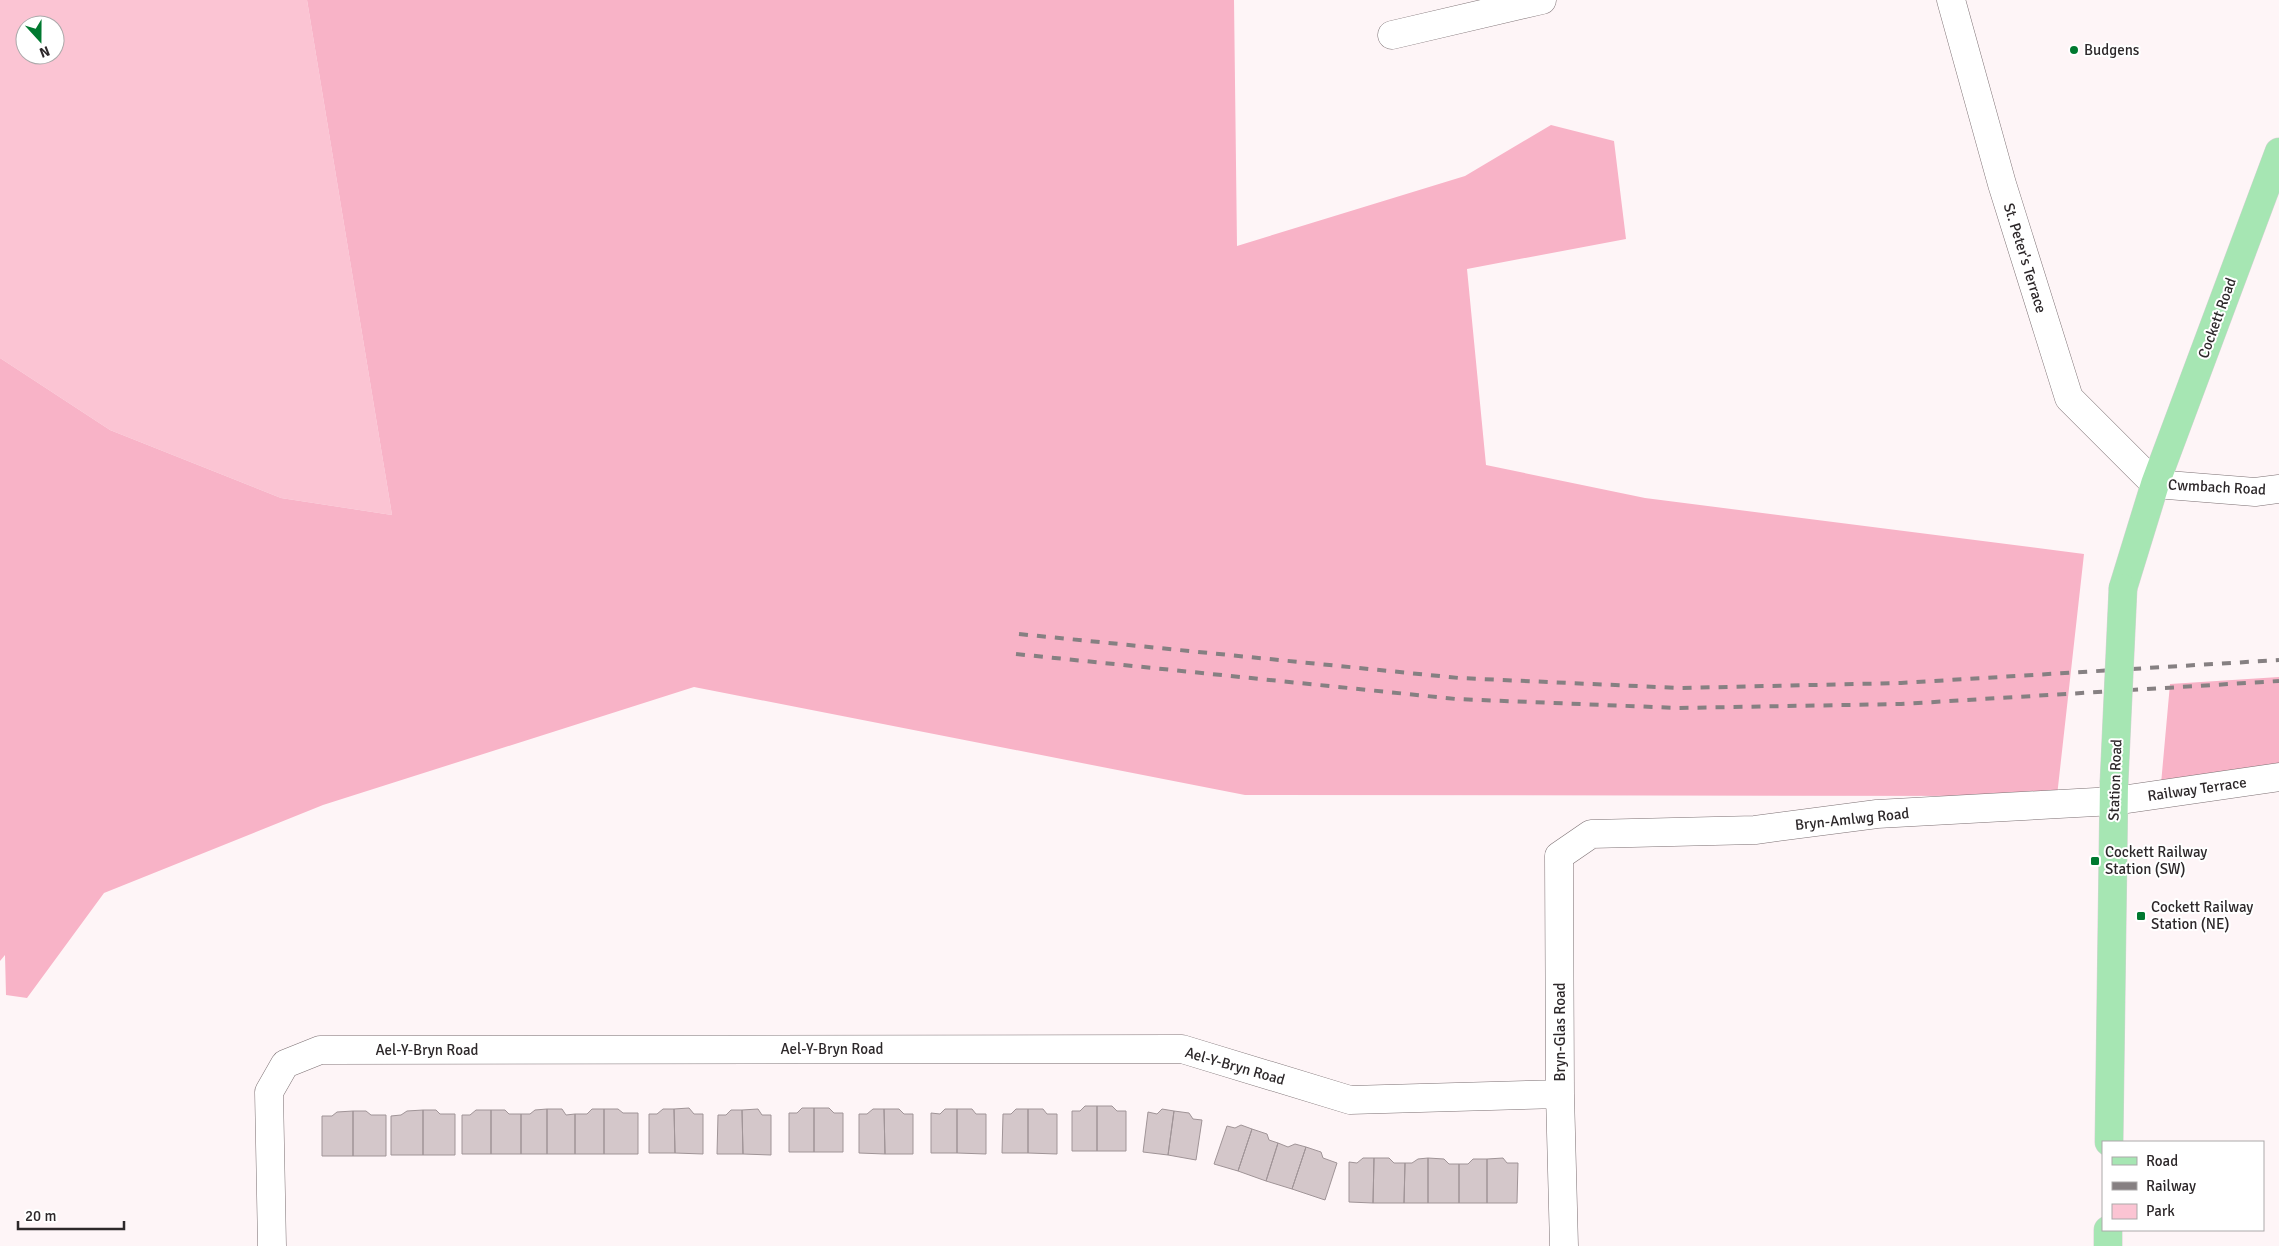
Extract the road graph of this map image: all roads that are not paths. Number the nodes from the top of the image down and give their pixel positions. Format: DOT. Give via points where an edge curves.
graph roads {
  1 [pos="1542,0"];
  2 [pos="1950,0"];
  3 [pos="1392,35"];
  4 [pos="2279,152"];
  5 [pos="2155,484"];
  6 [pos="2279,489"];
  7 [pos="2279,777"];
  8 [pos="2114,792"];
  9 [pos="1591,834"];
  10 [pos="1560,1094"];
  11 [pos="2109,1141"];
  12 [pos="2108,1231"];
  13 [pos="272,1246"];
  14 [pos="1564,1246"];
  15 [pos="2108,1246"];
  1 -- 3 [label="street"];
  2 -- 5 [label="street, St. Peter's Terrace" via="2002,184 2069,398"];
  4 -- 5 [label="main road, Cockett Road"];
  5 -- 6 [label="street, Cwmbach Road" via="2255,492"];
  5 -- 8 [label="main road, Station Road, bridge" via="2123,588"];
  7 -- 8 [label="street, Railway Terrace"];
  8 -- 9 [label="street, Bryn-Amlwg Road" via="1877,814 1755,830"];
  8 -- 11 [label="main road, Station Road"];
  9 -- 10 [label="street, Bryn-Glas Road" via="1559,856"];
  10 -- 13 [label="street, Ael-Y-Bryn Road" via="1350,1100 1182,1049 320,1050 286,1064 269,1092"];
  10 -- 14 [label="street, Bryn-Glas Road"];
  12 -- 15 [label="main road"];
}
